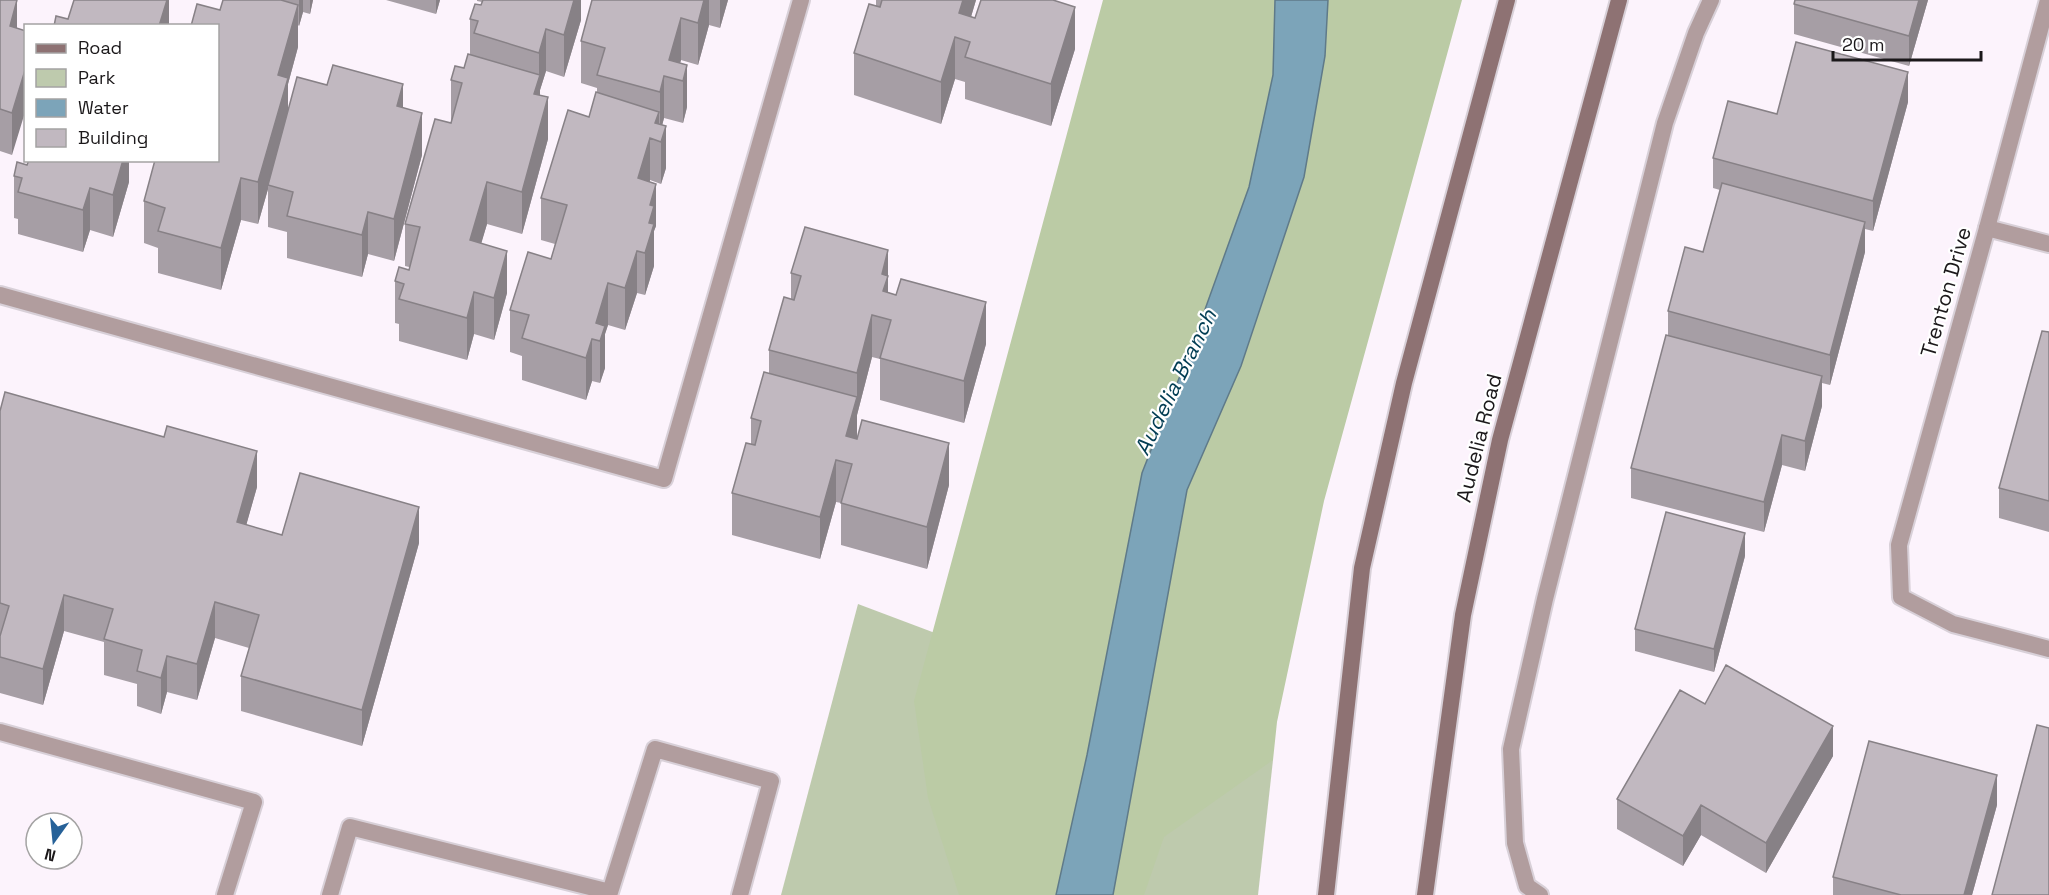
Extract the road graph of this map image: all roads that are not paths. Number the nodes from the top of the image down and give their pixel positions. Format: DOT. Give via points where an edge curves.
graph roads {
  1 [pos="801,0"];
  2 [pos="1507,0"];
  3 [pos="1619,0"];
  4 [pos="1711,0"];
  5 [pos="2048,0"];
  6 [pos="1988,228"];
  7 [pos="2049,244"];
  8 [pos="0,295"];
  9 [pos="2049,649"];
  10 [pos="0,732"];
  11 [pos="225,895"];
  12 [pos="330,895"];
  13 [pos="740,895"];
  14 [pos="1326,895"];
  15 [pos="1425,895"];
  16 [pos="1540,895"];
  1 -- 8 [label="street" via="664,479"];
  2 -- 14 [label="main road" via="1404,383 1362,568"];
  3 -- 15 [label="main road, Audelia Road" via="1500,440 1462,615"];
  4 -- 16 [label="street" via="1665,123 1511,749 1515,843 1527,886"];
  5 -- 6 [label="street, Trenton Drive"];
  6 -- 7 [label="street"];
  6 -- 9 [label="street, Trenton Drive" via="1899,545 1901,597 1953,624"];
  10 -- 11 [label="street" via="254,802"];
  12 -- 13 [label="street" via="350,826 610,892 655,749 771,781"];
}
